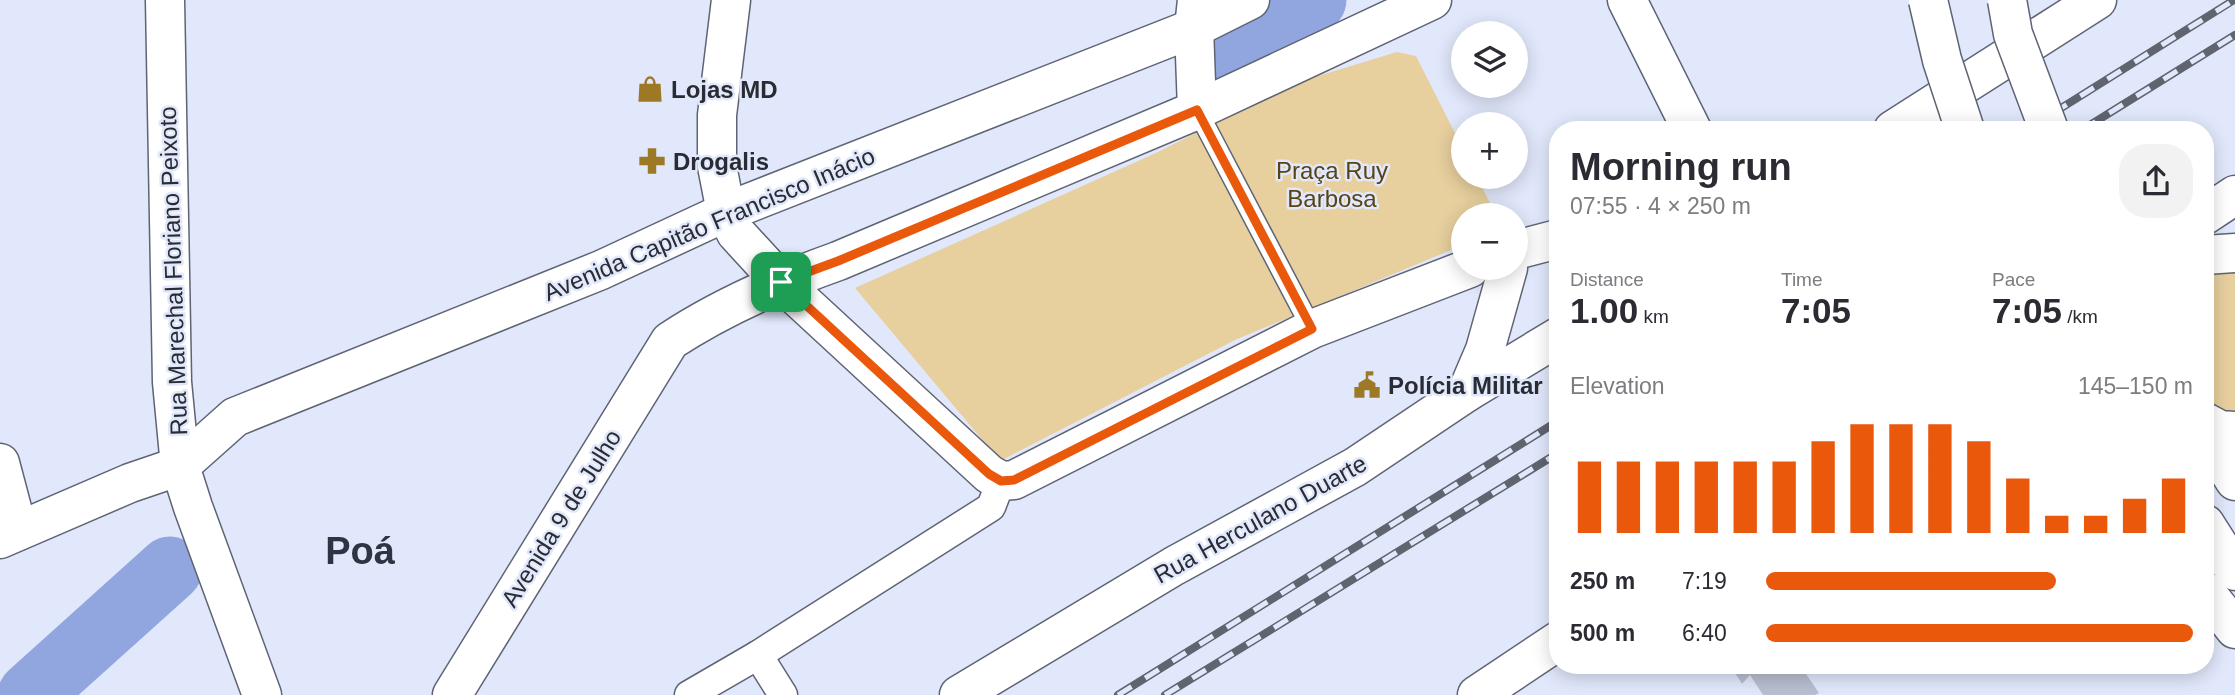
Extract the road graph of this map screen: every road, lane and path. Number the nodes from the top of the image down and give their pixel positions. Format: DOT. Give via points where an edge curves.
graph roads {
  1 [pos="165,0"];
  2 [pos="731,0"];
  3 [pos="1250,0"];
  4 [pos="1432,0"];
  5 [pos="1627,0"];
  6 [pos="1927,0"];
  7 [pos="2007,0"];
  8 [pos="2097,0"];
  9 [pos="1195,14"];
  10 [pos="1197,110"];
  11 [pos="1688,121"];
  12 [pos="1907,121"];
  13 [pos="1962,121"];
  14 [pos="2046,121"];
  15 [pos="2235,195"];
  16 [pos="2214,209"];
  17 [pos="726,212"];
  18 [pos="1549,241"];
  19 [pos="1528,247"];
  20 [pos="2235,253"];
  21 [pos="2214,255"];
  22 [pos="1451,275"];
  23 [pos="1505,280"];
  24 [pos="781,282"];
  25 [pos="1312,329"];
  26 [pos="1549,342"];
  27 [pos="1467,392"];
  28 [pos="2214,427"];
  29 [pos="2235,431"];
  30 [pos="2214,448"];
  31 [pos="0,463"];
  32 [pos="180,466"];
  33 [pos="2235,481"];
  34 [pos="996,494"];
  35 [pos="9,535"];
  36 [pos="2214,538"];
  37 [pos="2235,570"];
  38 [pos="2214,602"];
  39 [pos="2235,629"];
  40 [pos="1549,647"];
  41 [pos="758,655"];
  42 [pos="261,695"];
  43 [pos="452,695"];
  44 [pos="689,695"];
  45 [pos="783,695"];
  46 [pos="959,695"];
  47 [pos="1477,695"];
  1 -- 32 [label="street, Rua Marechal Floriano Peixoto" via="172,382"];
  2 -- 17 [label="street" via="717,115 717,166"];
  3 -- 9 [label="street, Avenida Capitão Francisco Inácio"];
  4 -- 10 [label="street"];
  5 -- 11 [label="street"];
  6 -- 13 [label="street, bridge"];
  7 -- 14 [label="street, bridge" via="2013,34"];
  8 -- 12 [label="street"];
  9 -- 10 [label="street"];
  9 -- 17 [label="street, Avenida Capitão Francisco Inácio"];
  10 -- 24 [label="street"];
  10 -- 25 [label="lane"];
  15 -- 16 [label="street"];
  17 -- 24 [label="street" via="736,233"];
  17 -- 32 [label="street, Avenida Capitão Francisco Inácio" via="601,270 235,417"];
  18 -- 19 [label="street"];
  20 -- 21 [label="street"];
  22 -- 25 [label="street"];
  23 -- 27 [label="street" via="1485,350"];
  24 -- 34 [label="street" via="989,474"];
  24 -- 43 [label="street, Avenida 9 de Julho" via="706,317 670,341"];
  25 -- 34 [label="street" via="1014,480"];
  26 -- 27 [label="street, Rua Herculano Duarte"];
  27 -- 46 [label="street, Rua Herculano Duarte" via="1355,467 1174,566"];
  28 -- 29 [label="street"];
  30 -- 33 [label="street"];
  31 -- 35 [label="street"];
  32 -- 35 [label="street"];
  32 -- 42 [label="street, Rua Marechal Floriano Peixoto"];
  34 -- 41 [label="street"];
  36 -- 37 [label="street"];
  38 -- 39 [label="street"];
  40 -- 47 [label="street"];
  41 -- 44 [label="street"];
  41 -- 45 [label="street"];
}
